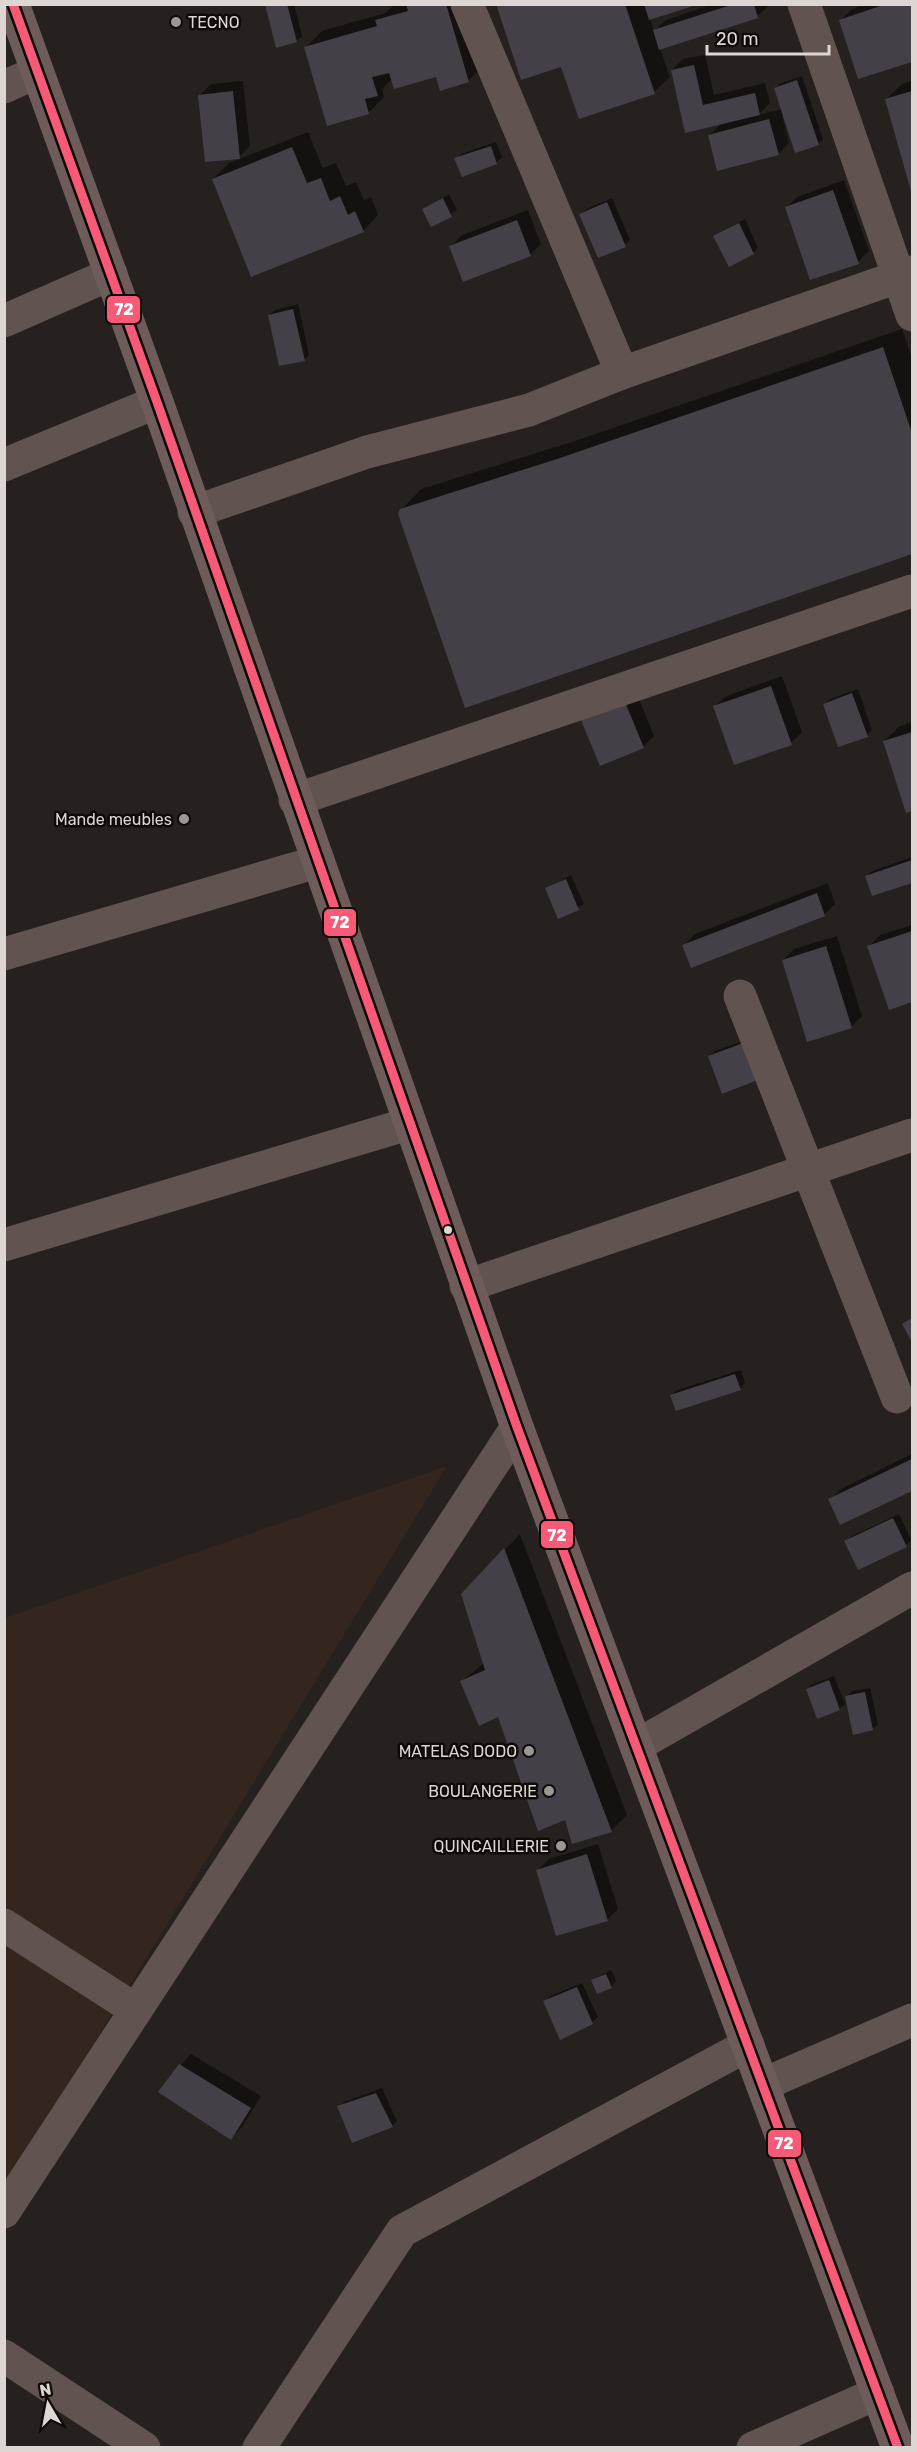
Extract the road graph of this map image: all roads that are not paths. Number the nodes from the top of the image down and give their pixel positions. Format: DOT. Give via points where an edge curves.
graph roads {
  1 [pos="466,4"];
  2 [pos="804,4"];
  3 [pos="20,7"];
  4 [pos="37,72"];
  5 [pos="4,87"];
  6 [pos="111,274"];
  7 [pos="906,275"];
  8 [pos="912,315"];
  9 [pos="4,321"];
  10 [pos="622,374"];
  11 [pos="157,402"];
  12 [pos="4,465"];
  13 [pos="194,512"];
  14 [pos="912,591"];
  15 [pos="295,800"];
  16 [pos="317,862"];
  17 [pos="4,954"];
  18 [pos="740,996"];
  19 [pos="408,1124"];
  20 [pos="912,1135"];
  21 [pos="808,1170"];
  22 [pos="4,1245"];
  23 [pos="466,1287"];
  24 [pos="897,1397"];
  25 [pos="517,1427"];
  26 [pos="912,1588"];
  27 [pos="636,1746"];
  28 [pos="4,1925"];
  29 [pos="136,2010"];
  30 [pos="912,2020"];
  31 [pos="748,2045"];
  32 [pos="764,2084"];
  33 [pos="4,2211"];
  34 [pos="4,2356"];
  35 [pos="878,2393"];
  36 [pos="144,2448"];
  37 [pos="259,2448"];
  38 [pos="753,2448"];
  39 [pos="898,2448"];
  1 -- 10 [label="street"];
  2 -- 7 [label="street"];
  3 -- 4 [label="main road"];
  4 -- 5 [label="street"];
  4 -- 6 [label="main road"];
  6 -- 9 [label="street"];
  6 -- 11 [label="main road"];
  7 -- 8 [label="street"];
  7 -- 10 [label="street"];
  10 -- 13 [label="street" via="529,410 368,452"];
  11 -- 12 [label="street"];
  11 -- 13 [label="main road"];
  13 -- 15 [label="main road"];
  14 -- 15 [label="street"];
  15 -- 16 [label="main road"];
  16 -- 17 [label="street"];
  16 -- 19 [label="main road"];
  18 -- 21 [label="street"];
  19 -- 22 [label="street"];
  19 -- 23 [label="main road"];
  20 -- 21 [label="street"];
  21 -- 23 [label="street"];
  21 -- 24 [label="street"];
  23 -- 25 [label="main road"];
  25 -- 27 [label="main road"];
  25 -- 29 [label="street"];
  26 -- 27 [label="street"];
  27 -- 31 [label="main road"];
  28 -- 29 [label="street"];
  29 -- 33 [label="street"];
  30 -- 32 [label="street"];
  31 -- 32 [label="main road"];
  31 -- 37 [label="street" via="402,2231"];
  32 -- 35 [label="main road"];
  34 -- 36 [label="street"];
  35 -- 38 [label="street"];
  35 -- 39 [label="main road"];
}
